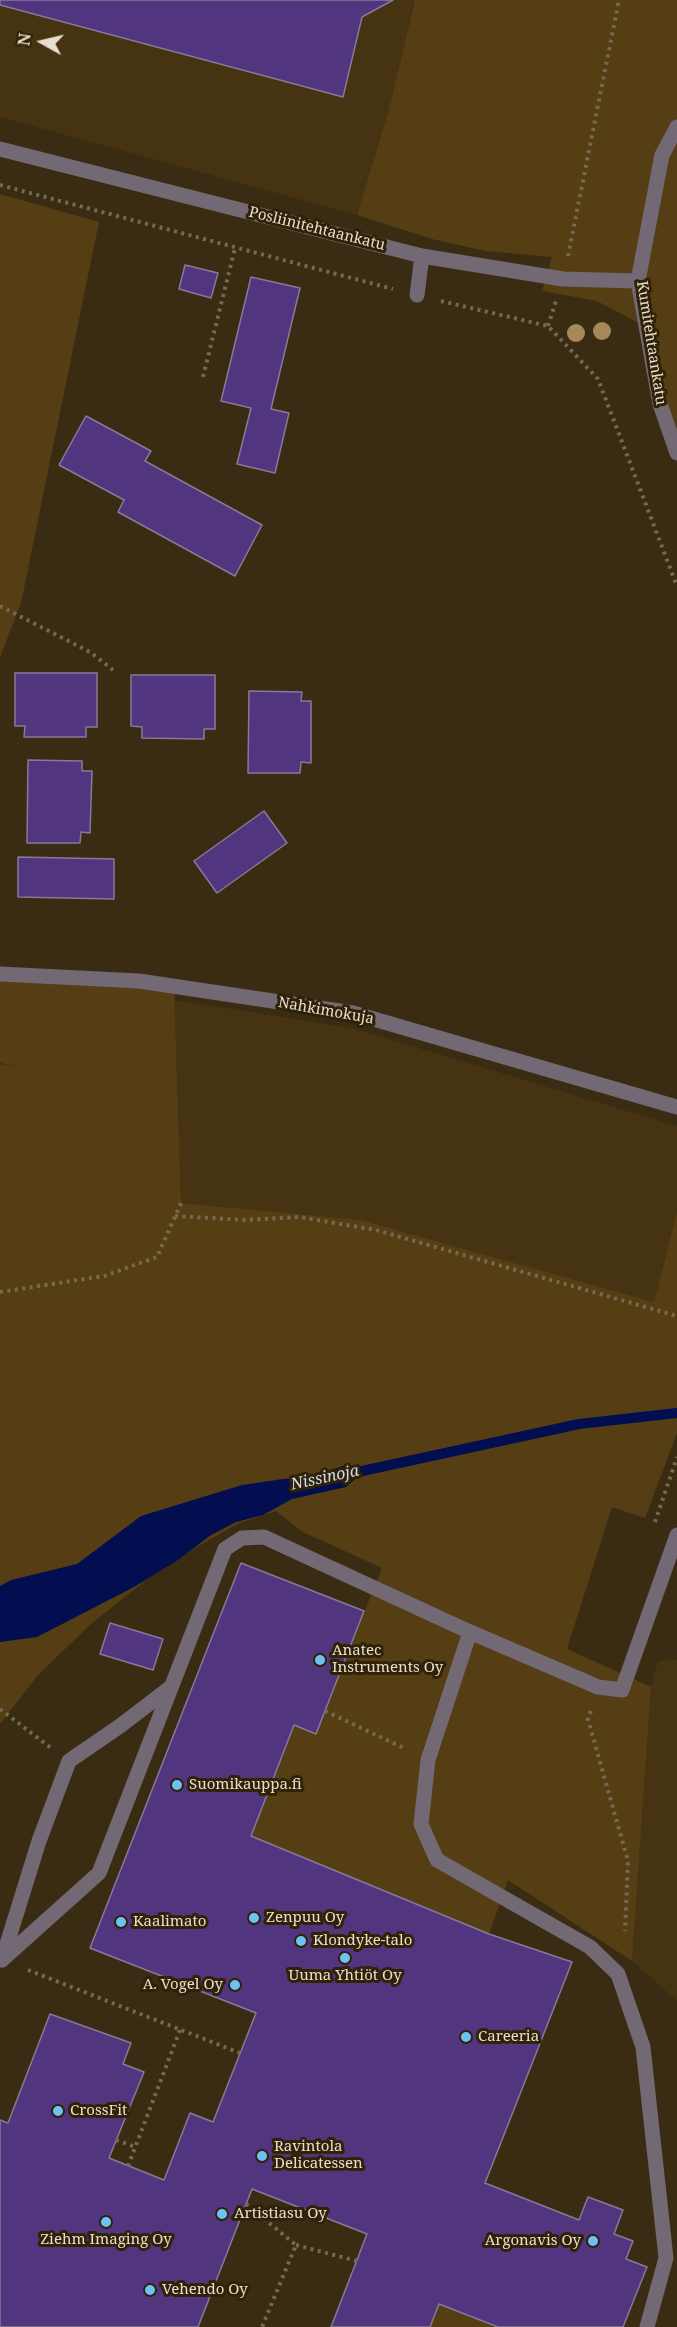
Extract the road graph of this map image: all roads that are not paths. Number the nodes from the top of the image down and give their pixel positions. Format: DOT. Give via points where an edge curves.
graph roads {
  1 [pos="677,128"];
  2 [pos="0,148"];
  3 [pos="422,256"];
  4 [pos="638,281"];
  5 [pos="417,295"];
  6 [pos="677,453"];
  7 [pos="0,974"];
  8 [pos="677,1107"];
  9 [pos="677,1535"];
  10 [pos="470,1632"];
  11 [pos="171,1687"];
  12 [pos="1,1963"];
  13 [pos="647,2327"];
  1 -- 4 [label="street, Kumitehtaankatu" via="662,155"];
  2 -- 3 [label="street, Posliinitehtaankatu"];
  3 -- 4 [label="street, Posliinitehtaankatu" via="563,279"];
  3 -- 5 [label="street"];
  4 -- 6 [label="street, Kumitehtaankatu" via="660,404"];
  7 -- 8 [label="street, Nahkimokuja" via="139,981 353,1013"];
  9 -- 10 [label="street" via="622,1690 598,1687"];
  10 -- 11 [label="street" via="264,1537 242,1538 225,1549"];
  10 -- 13 [label="street" via="428,1760 421,1824 437,1860 590,1947 618,1974 643,2048 666,2258"];
  11 -- 12 [label="street" via="99,1873"];
  11 -- 12 [label="street" via="69,1761"];
}
